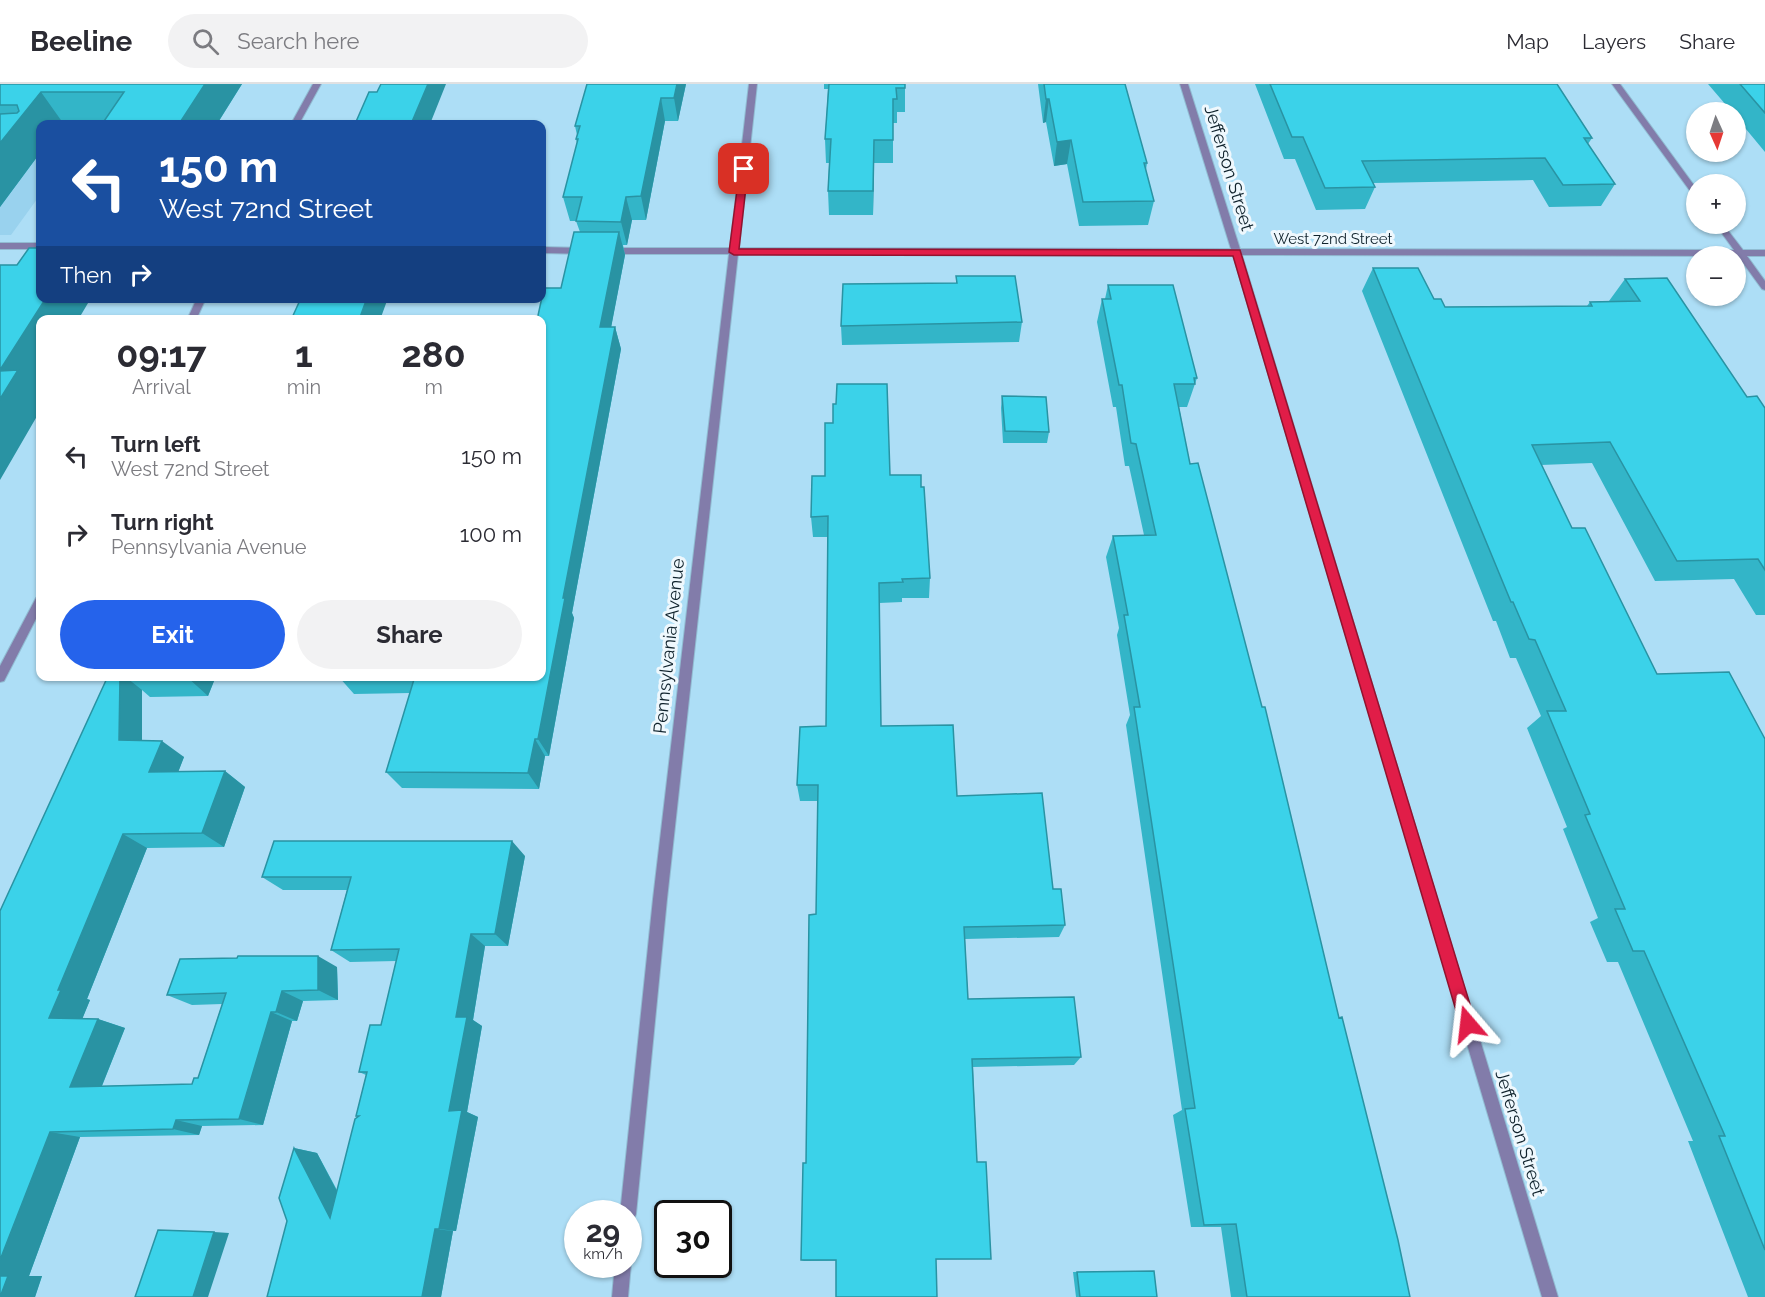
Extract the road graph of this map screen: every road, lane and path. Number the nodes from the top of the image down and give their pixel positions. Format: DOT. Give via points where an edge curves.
graph roads {
  1 [pos="317,84"];
  2 [pos="753,84"];
  3 [pos="1184,84"];
  4 [pos="1616,84"];
  5 [pos="297,120"];
  6 [pos="1686,179"];
  7 [pos="0,246"];
  8 [pos="36,246"];
  9 [pos="546,250"];
  10 [pos="734,252"];
  11 [pos="1237,252"];
  12 [pos="1686,253"];
  13 [pos="1746,253"];
  14 [pos="1765,253"];
  15 [pos="1746,261"];
  16 [pos="1765,287"];
  17 [pos="36,609"];
  18 [pos="0,677"];
  19 [pos="629,1200"];
  20 [pos="622,1278"];
  21 [pos="620,1297"];
  22 [pos="1550,1297"];
  1 -- 5 [label="street"];
  2 -- 10 [label="street, Pennsylvania Avenue"];
  3 -- 11 [label="street, Jefferson Street"];
  4 -- 6 [label="street"];
  7 -- 8 [label="street"];
  9 -- 10 [label="street, West 72nd Street"];
  10 -- 11 [label="street, West 72nd Street"];
  10 -- 19 [label="street, Pennsylvania Avenue"];
  11 -- 12 [label="street, West 72nd Street"];
  11 -- 22 [label="street, Jefferson Street"];
  13 -- 14 [label="street, West 72nd Street"];
  15 -- 16 [label="street"];
  17 -- 18 [label="street"];
  20 -- 21 [label="street"];
}
